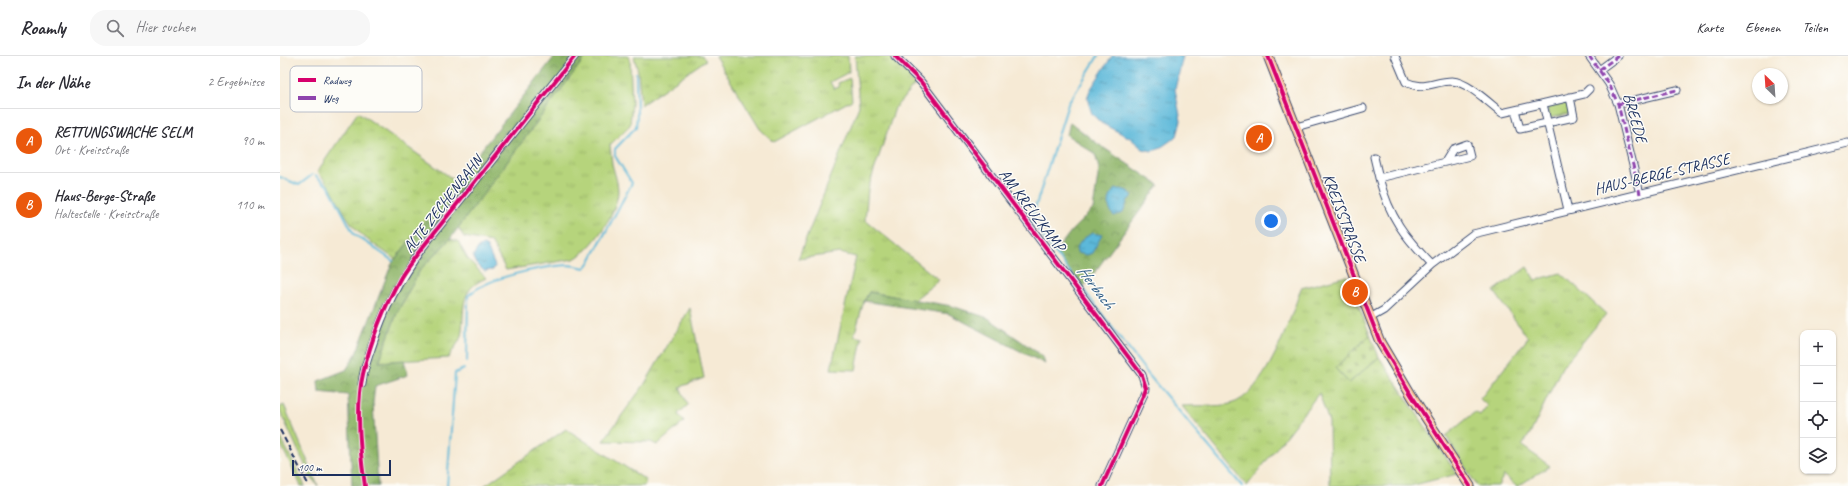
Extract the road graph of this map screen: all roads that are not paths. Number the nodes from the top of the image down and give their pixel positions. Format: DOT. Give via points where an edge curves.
graph roads {
  1 [pos="575,56"];
  2 [pos="895,56"];
  3 [pos="1268,56"];
  4 [pos="1395,56"];
  5 [pos="1589,56"];
  6 [pos="1618,56"];
  7 [pos="1599,70"];
  8 [pos="1590,89"];
  9 [pos="1677,90"];
  10 [pos="1570,97"];
  11 [pos="1543,104"];
  12 [pos="1618,104"];
  13 [pos="1363,108"];
  14 [pos="1515,110"];
  15 [pos="1547,123"];
  16 [pos="1296,127"];
  17 [pos="1848,143"];
  18 [pos="1374,157"];
  19 [pos="1445,162"];
  20 [pos="1379,178"];
  21 [pos="1640,194"];
  22 [pos="1568,210"];
  23 [pos="1432,265"];
  24 [pos="1370,318"];
  25 [pos="362,384"];
  26 [pos="1102,486"];
  27 [pos="1470,486"];
  1 -- 25 [label="street, ALTE ZECHENBAHN" via="402,276 380,320"];
  2 -- 26 [label="street, AM KREUZKAMP" via="921,82 1138,368 1145,382 1143,396"];
  3 -- 16 [label="main road, KREISSTRASSE"];
  4 -- 14 [label="street" via="1406,82 1415,87 1452,81 1463,84 1502,113"];
  5 -- 7 [label="street, BREEDE"];
  6 -- 7 [label="street"];
  7 -- 12 [label="street, BREEDE" via="1610,84"];
  8 -- 10 [label="street" via="1584,94"];
  9 -- 12 [label="street"];
  10 -- 11 [label="street"];
  10 -- 15 [label="street" via="1574,117"];
  11 -- 14 [label="street"];
  11 -- 15 [label="street"];
  12 -- 21 [label="street, BREEDE"];
  13 -- 16 [label="street"];
  14 -- 15 [label="street" via="1520,129"];
  15 -- 22 [label="street"];
  16 -- 24 [label="main road, KREISSTRASSE"];
  17 -- 21 [label="street, HAUS-BERGE-STRASSE"];
  18 -- 20 [label="street"];
  19 -- 20 [label="street"];
  20 -- 23 [label="street" via="1390,211 1398,225"];
  21 -- 22 [label="street, HAUS-BERGE-STRASSE"];
  22 -- 23 [label="street, HAUS-BERGE-STRASSE" via="1473,234"];
  23 -- 24 [label="street, HAUS-BERGE-STRASSE" via="1384,310"];
  24 -- 27 [label="main road, KREISSTRASSE" via="1386,354"];
}
